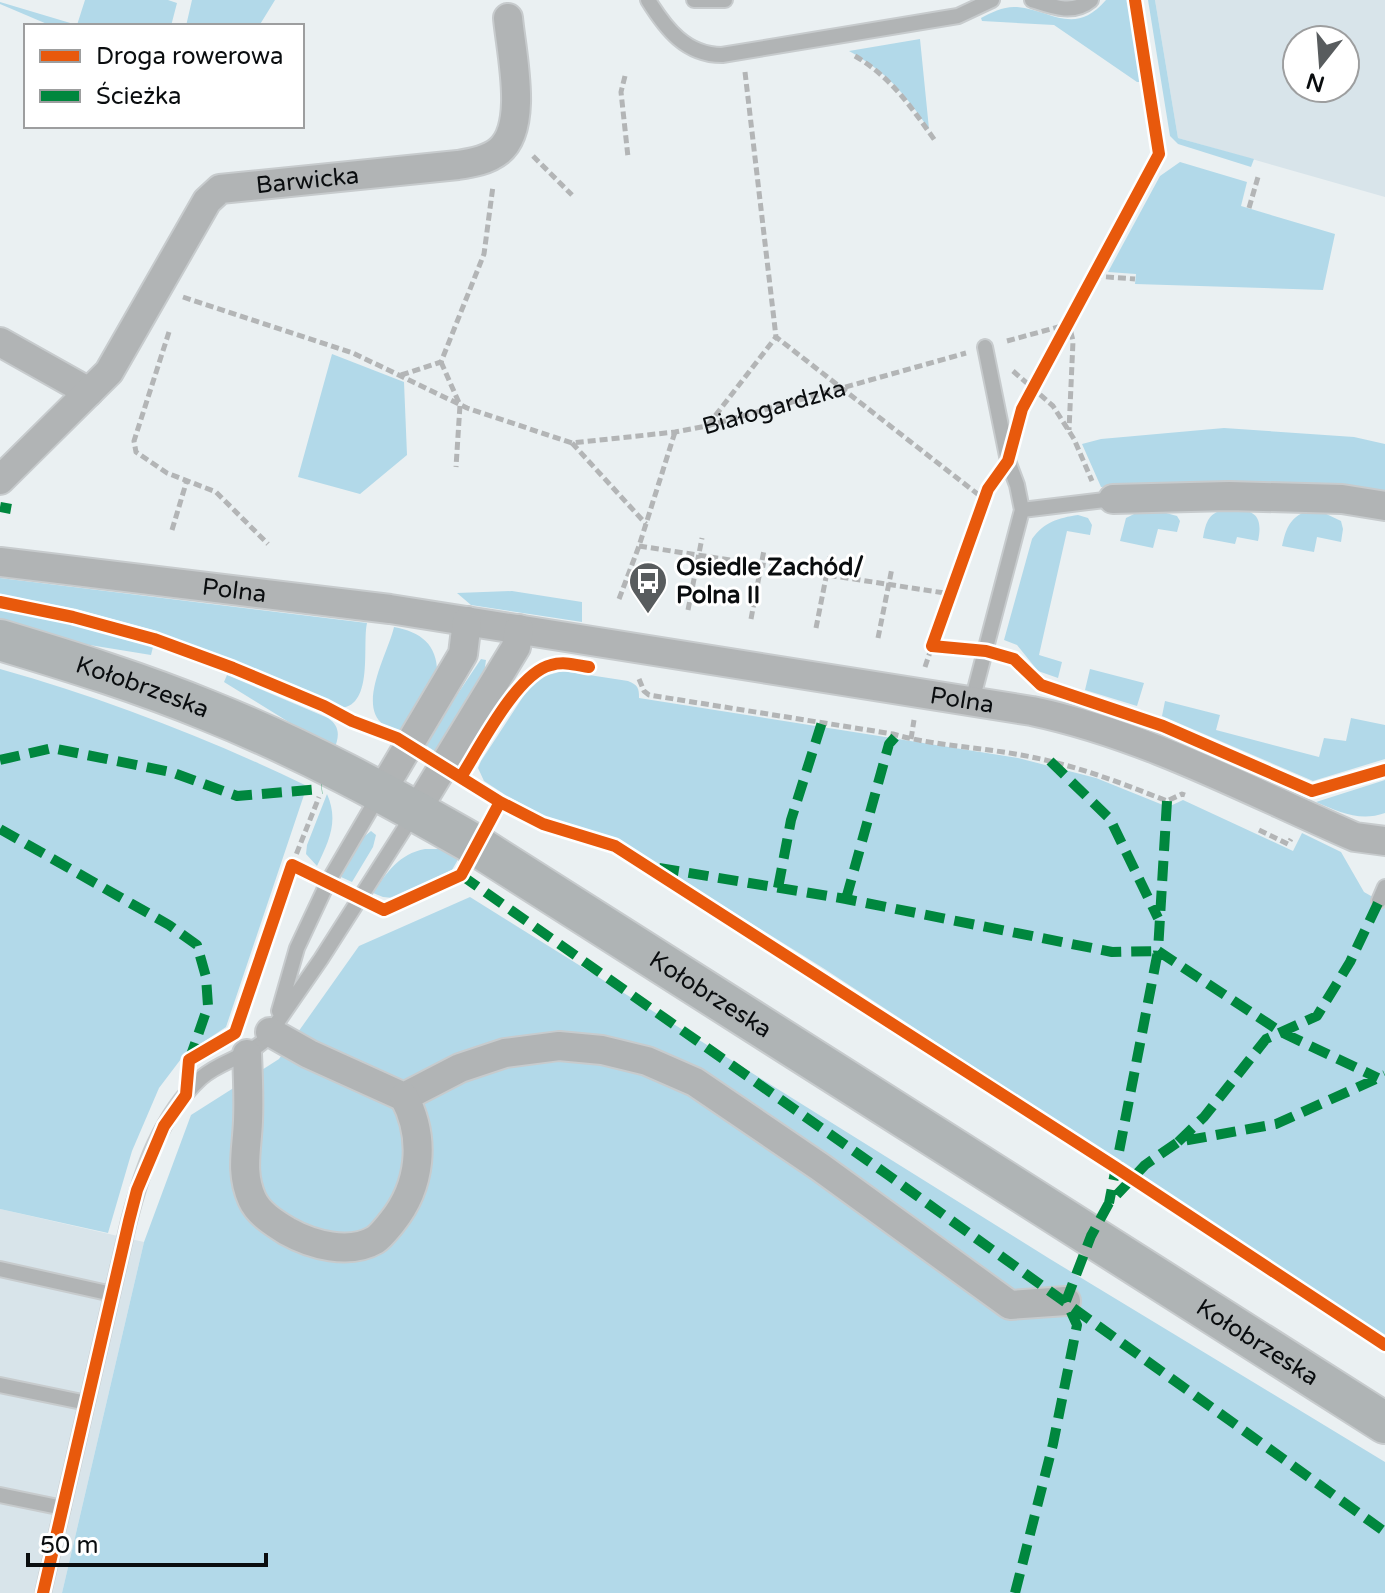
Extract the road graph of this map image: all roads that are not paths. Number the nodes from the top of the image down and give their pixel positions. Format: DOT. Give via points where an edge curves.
graph roads {
  1 [pos="648,0"];
  2 [pos="694,0"];
  3 [pos="725,0"];
  4 [pos="992,0"];
  5 [pos="1032,0"];
  6 [pos="1091,0"];
  7 [pos="508,18"];
  8 [pos="0,342"];
  9 [pos="985,347"];
  10 [pos="89,392"];
  11 [pos="0,480"];
  12 [pos="1107,499"];
  13 [pos="1385,506"];
  14 [pos="1022,510"];
  15 [pos="0,562"];
  16 [pos="467,621"];
  17 [pos="519,629"];
  18 [pos="0,640"];
  19 [pos="972,701"];
  20 [pos="381,792"];
  21 [pos="416,811"];
  22 [pos="1385,841"];
  23 [pos="273,1027"];
  24 [pos="247,1054"];
  25 [pos="404,1097"];
  26 [pos="0,1269"];
  27 [pos="112,1294"];
  28 [pos="1066,1301"];
  29 [pos="0,1385"];
  30 [pos="87,1403"];
  31 [pos="1385,1423"];
  32 [pos="0,1495"];
  33 [pos="63,1508"];
  34 [pos="43,1593"];
  1 -- 4 [label="lane" via="676,38 706,55 958,16"];
  2 -- 3 [label="lane"];
  5 -- 6 [label="lane" via="1065,9"];
  7 -- 10 [label="street, Barwicka" via="517,110 504,143 482,160 458,165 220,189 207,201 113,365"];
  8 -- 10 [label="street"];
  9 -- 14 [label="lane"];
  10 -- 11 [label="street, Barwicka"];
  12 -- 13 [label="street" via="1229,496 1342,499"];
  12 -- 14 [label="lane"];
  14 -- 19 [label="lane"];
  15 -- 16 [label="street, Polna"];
  16 -- 17 [label="street, Polna"];
  16 -- 20 [label="street" via="463,654"];
  17 -- 19 [label="street, Polna"];
  17 -- 21 [label="street" via="516,647"];
  18 -- 20 [label="main road, Kołobrzeska" via="208,710"];
  19 -- 22 [label="street, Polna" via="1103,729 1355,837"];
  20 -- 21 [label="main road, Kołobrzeska"];
  20 -- 23 [label="lane" via="303,935"];
  21 -- 23 [label="lane"];
  21 -- 31 [label="main road, Kołobrzeska"];
  23 -- 24 [label="lane"];
  23 -- 25 [label="street" via="309,1054"];
  24 -- 25 [label="street" via="243,1166 253,1202 290,1233 329,1247 375,1240 406,1199 415,1181 418,1141"];
  24 -- 27 [label="lane" via="203,1077 164,1126 137,1190"];
  25 -- 28 [label="street" via="460,1068 505,1053 559,1046 647,1061 695,1082 1010,1305"];
  26 -- 27 [label="lane"];
  27 -- 30 [label="lane"];
  29 -- 30 [label="lane"];
  30 -- 33 [label="lane"];
  32 -- 33 [label="lane"];
  33 -- 34 [label="lane"];
}
